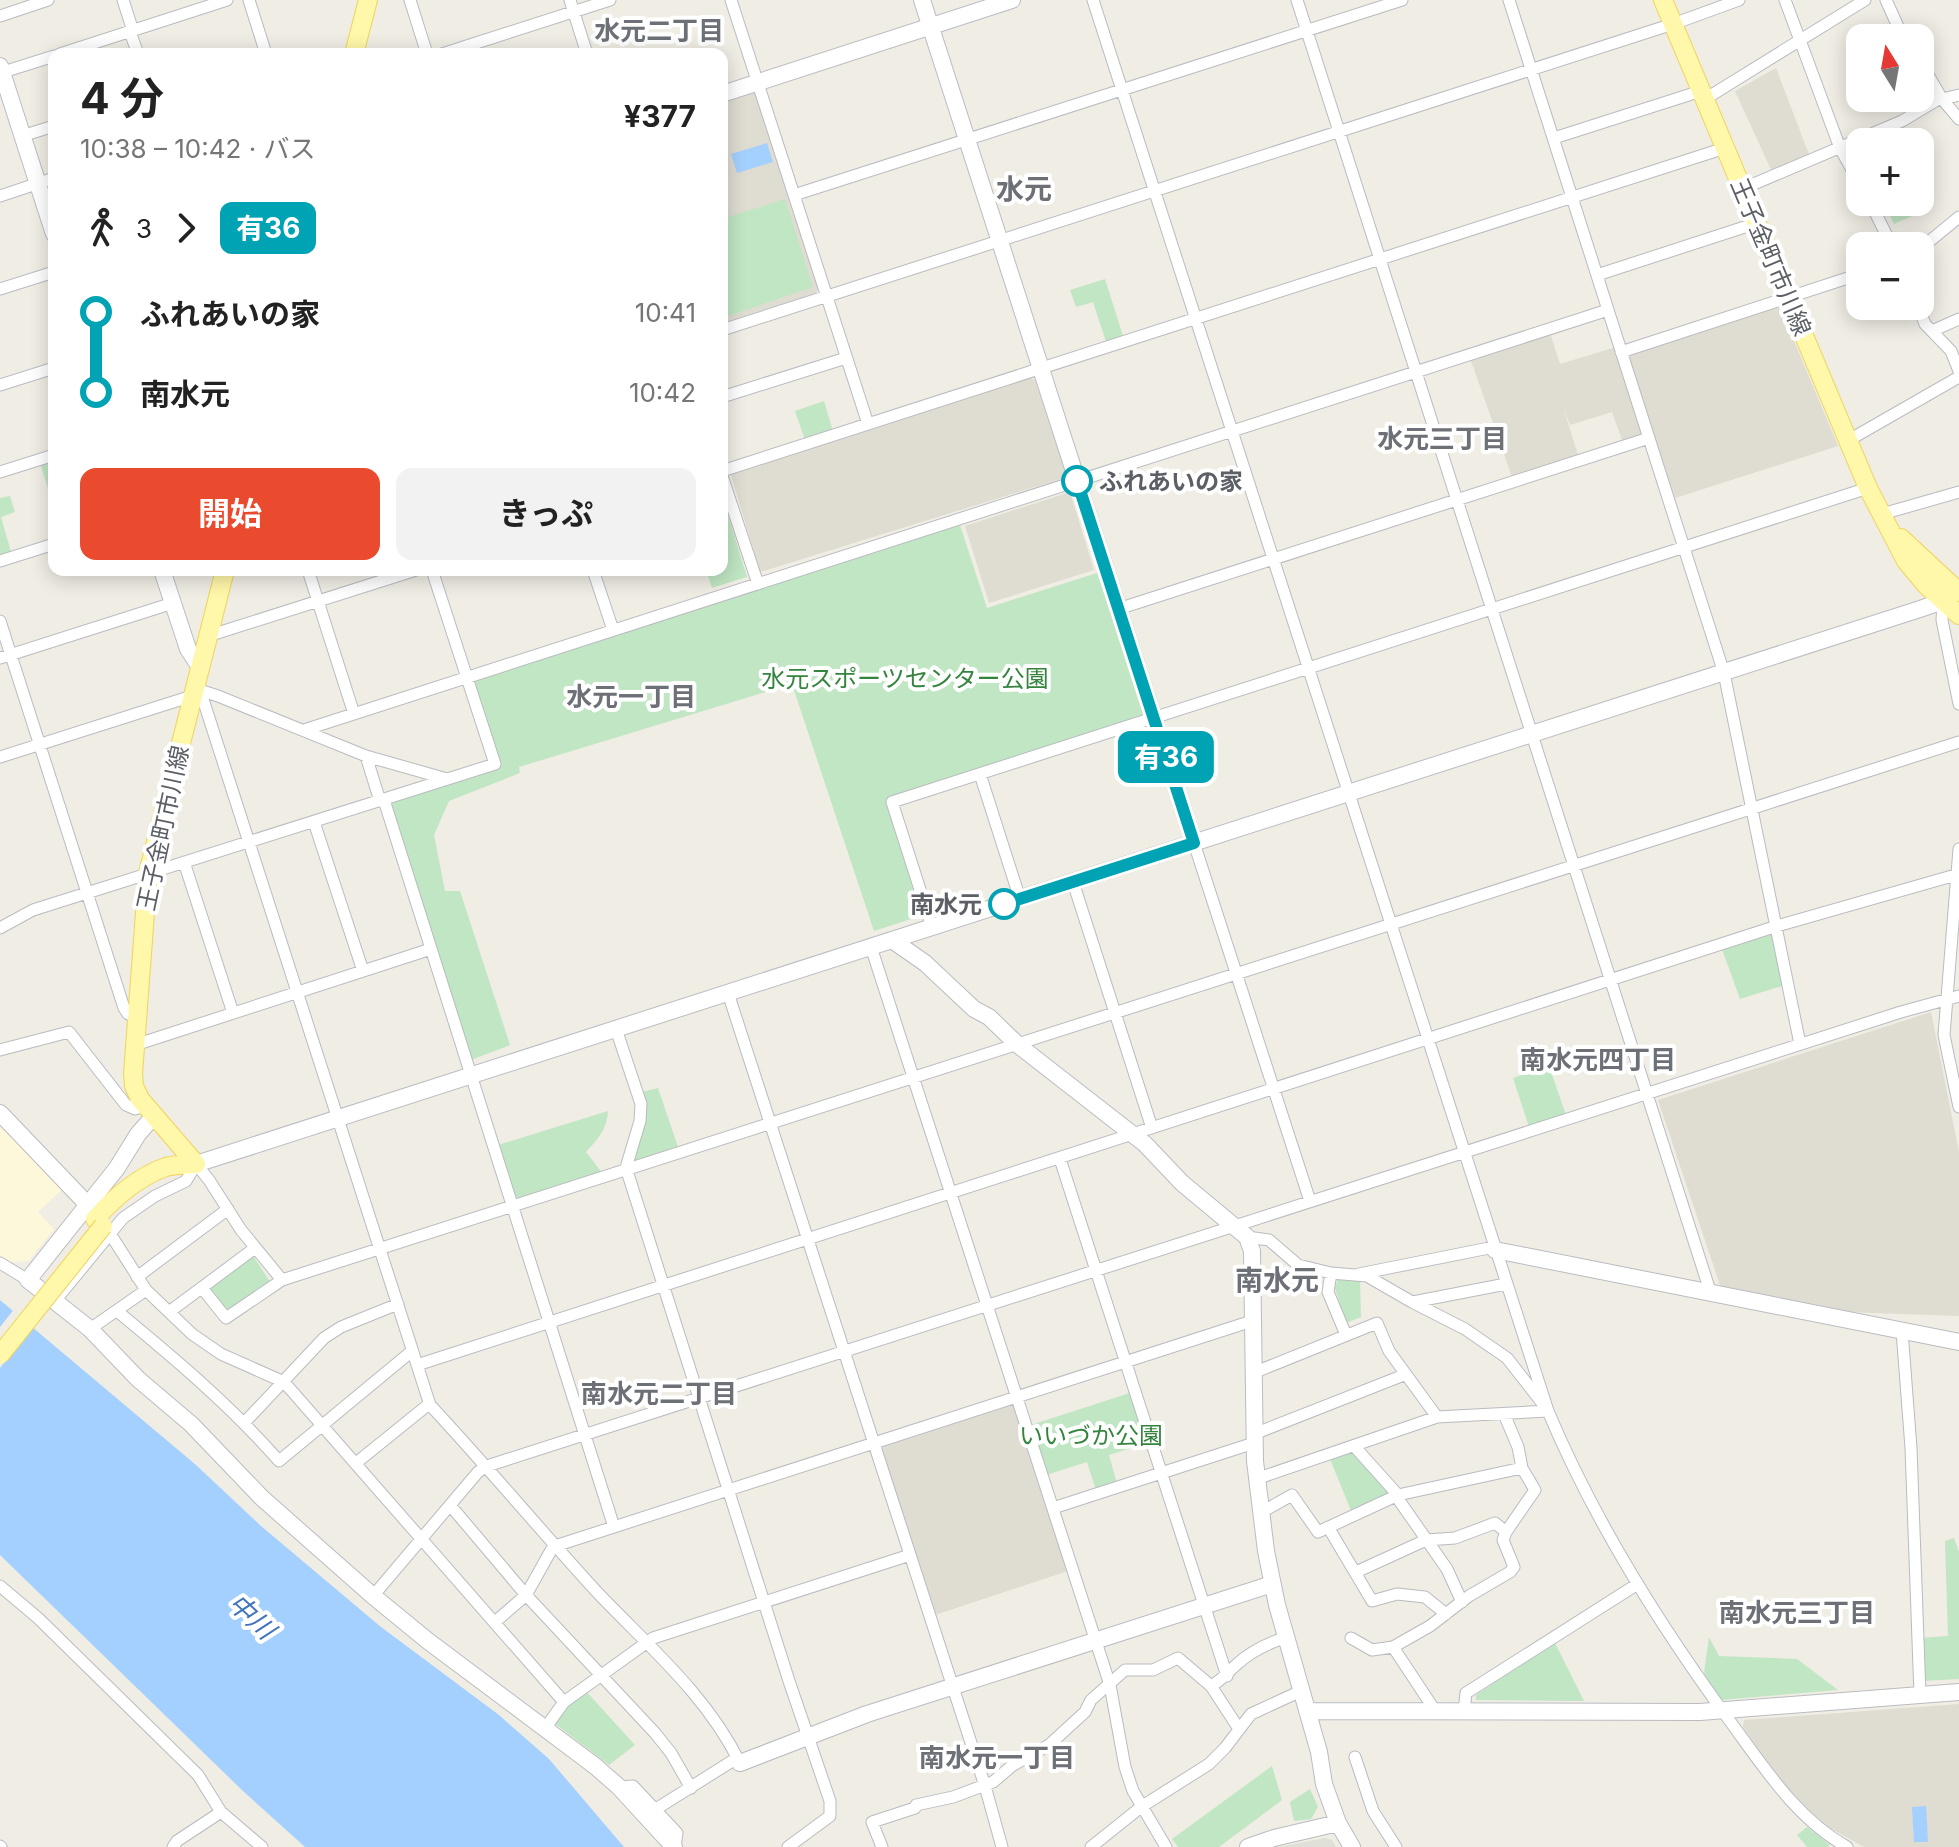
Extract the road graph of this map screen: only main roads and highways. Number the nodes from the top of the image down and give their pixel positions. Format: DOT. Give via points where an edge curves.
graph roads {
  1 [pos="368,0"];
  2 [pos="1663,0"];
  3 [pos="356,48"];
  4 [pos="223,576"];
  5 [pos="1952,593"];
  6 [pos="1959,615"];
  7 [pos="99,1221"];
  8 [pos="0,1339"];
  9 [pos="0,1355"];
  1 -- 3 [label="main road"];
  2 -- 5 [label="main road, 王子金町市川線" via="1868,488 1882,514"];
  4 -- 7 [label="main road, 王子金町市川線" via="148,873 133,1014 134,1086 196,1164 166,1166 147,1176 121,1194"];
  5 -- 6 [label="main road, 王子金町市川線"];
  7 -- 8 [label="main road"];
  7 -- 9 [label="main road, bridge"];
}
